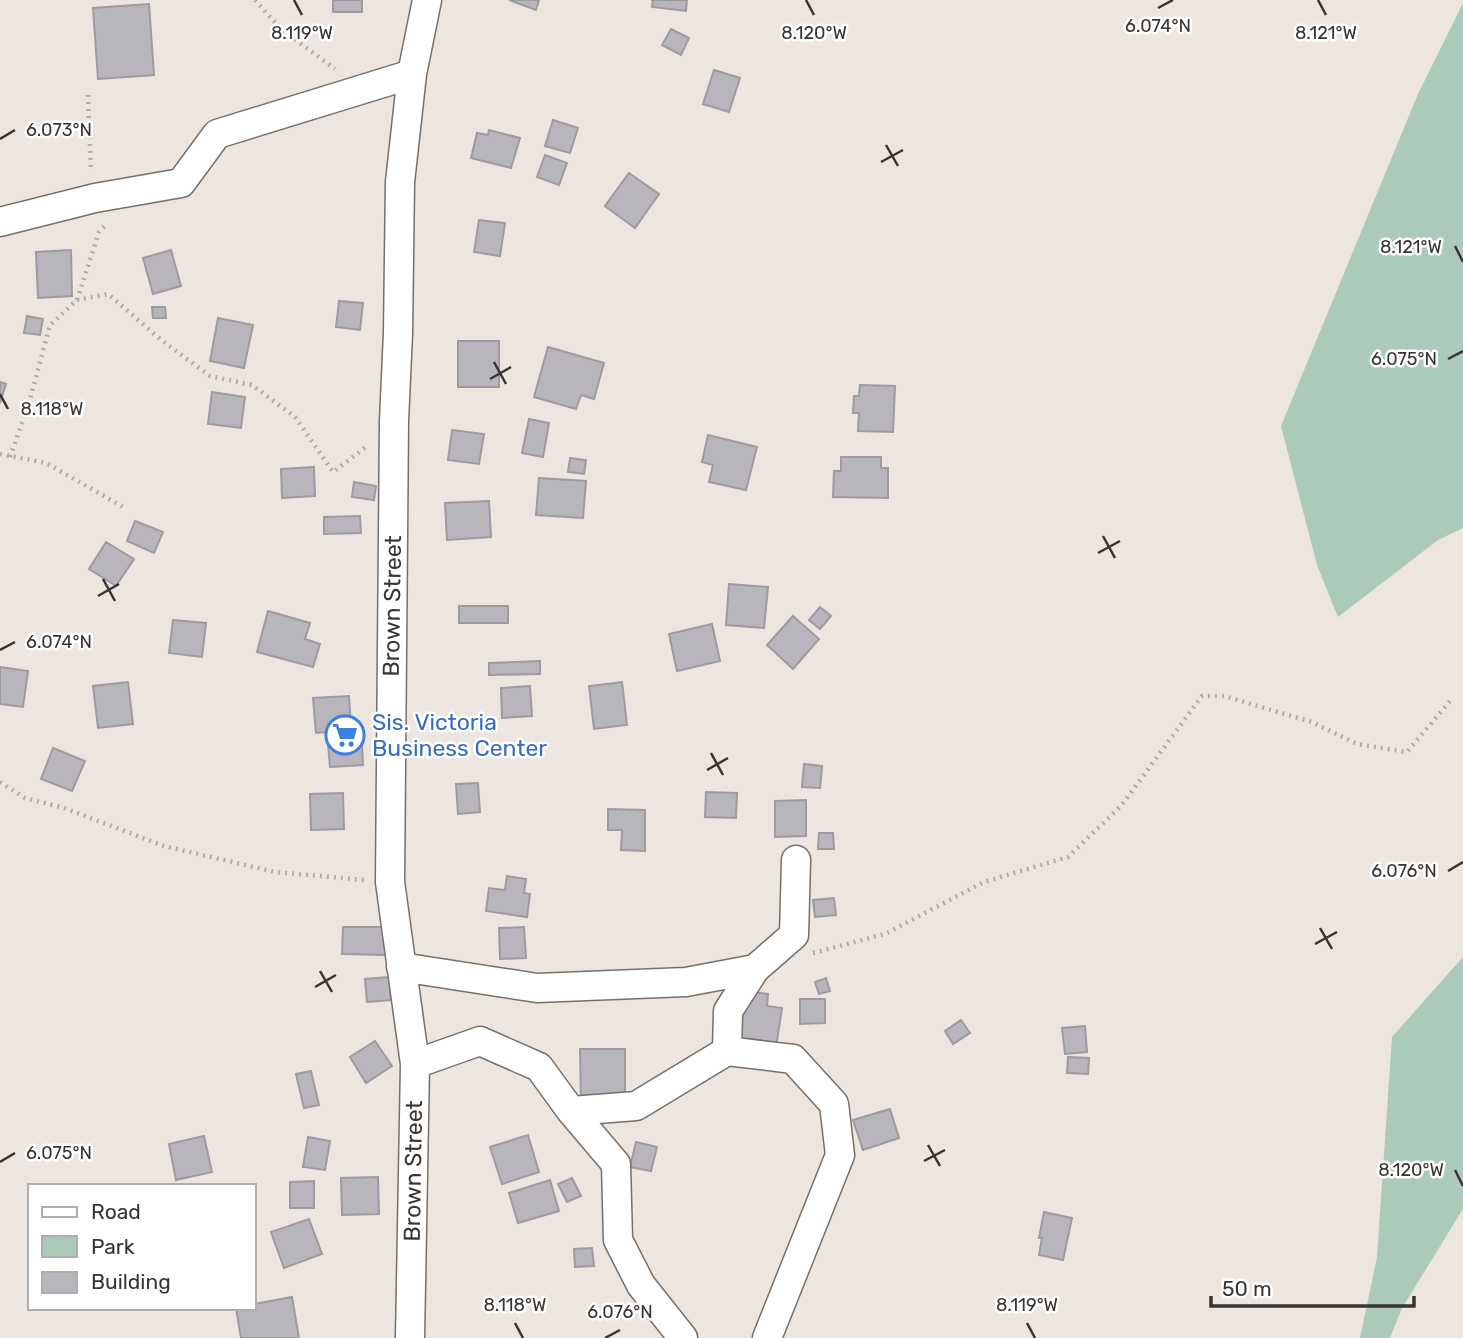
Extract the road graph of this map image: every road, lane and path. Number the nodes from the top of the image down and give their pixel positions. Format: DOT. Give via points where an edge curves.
graph roads {
  1 [pos="256,0"];
  2 [pos="426,0"];
  3 [pos="412,74"];
  4 [pos="355,90"];
  5 [pos="88,95"];
  6 [pos="138,190"];
  7 [pos="95,198"];
  8 [pos="0,222"];
  9 [pos="77,300"];
  10 [pos="394,421"];
  11 [pos="0,454"];
  12 [pos="10,457"];
  13 [pos="125,508"];
  14 [pos="1451,700"];
  15 [pos="0,782"];
  16 [pos="796,860"];
  17 [pos="390,882"];
  18 [pos="807,955"];
  19 [pos="401,967"];
  20 [pos="755,969"];
  21 [pos="727,1051"];
  22 [pos="415,1064"];
  23 [pos="571,1111"];
  24 [pos="410,1338"];
  25 [pos="682,1338"];
  26 [pos="767,1338"];
  1 -- 4 [label="path" via="281,29"];
  2 -- 3 [label="street, Brown Street"];
  3 -- 4 [label="street"];
  3 -- 10 [label="street, Brown Street" via="400,182"];
  4 -- 6 [label="street" via="217,134 181,183"];
  5 -- 7 [label="path"];
  6 -- 7 [label="street"];
  6 -- 9 [label="path" via="99,232"];
  7 -- 8 [label="street"];
  9 -- 10 [label="path" via="108,294 210,376 252,385 295,417 333,472"];
  9 -- 12 [label="path" via="50,325"];
  10 -- 17 [label="street, Brown Street"];
  11 -- 12 [label="path"];
  12 -- 13 [label="path" via="46,463"];
  14 -- 18 [label="path" via="1407,752 1357,744 1312,722 1224,696 1202,696 1121,806 1068,857 984,882 886,934"];
  15 -- 17 [label="path" via="25,798 164,846 275,873"];
  16 -- 20 [label="street" via="794,934"];
  17 -- 19 [label="street, Brown Street"];
  19 -- 20 [label="street" via="537,988 686,982"];
  19 -- 22 [label="street, Brown Street"];
  20 -- 21 [label="street" via="728,1011"];
  21 -- 23 [label="street" via="636,1106"];
  21 -- 26 [label="street" via="793,1059 834,1104 840,1155"];
  22 -- 23 [label="street" via="480,1041 540,1067"];
  22 -- 24 [label="street, Brown Street"];
  23 -- 25 [label="street" via="616,1164 618,1240 641,1285"];
}
